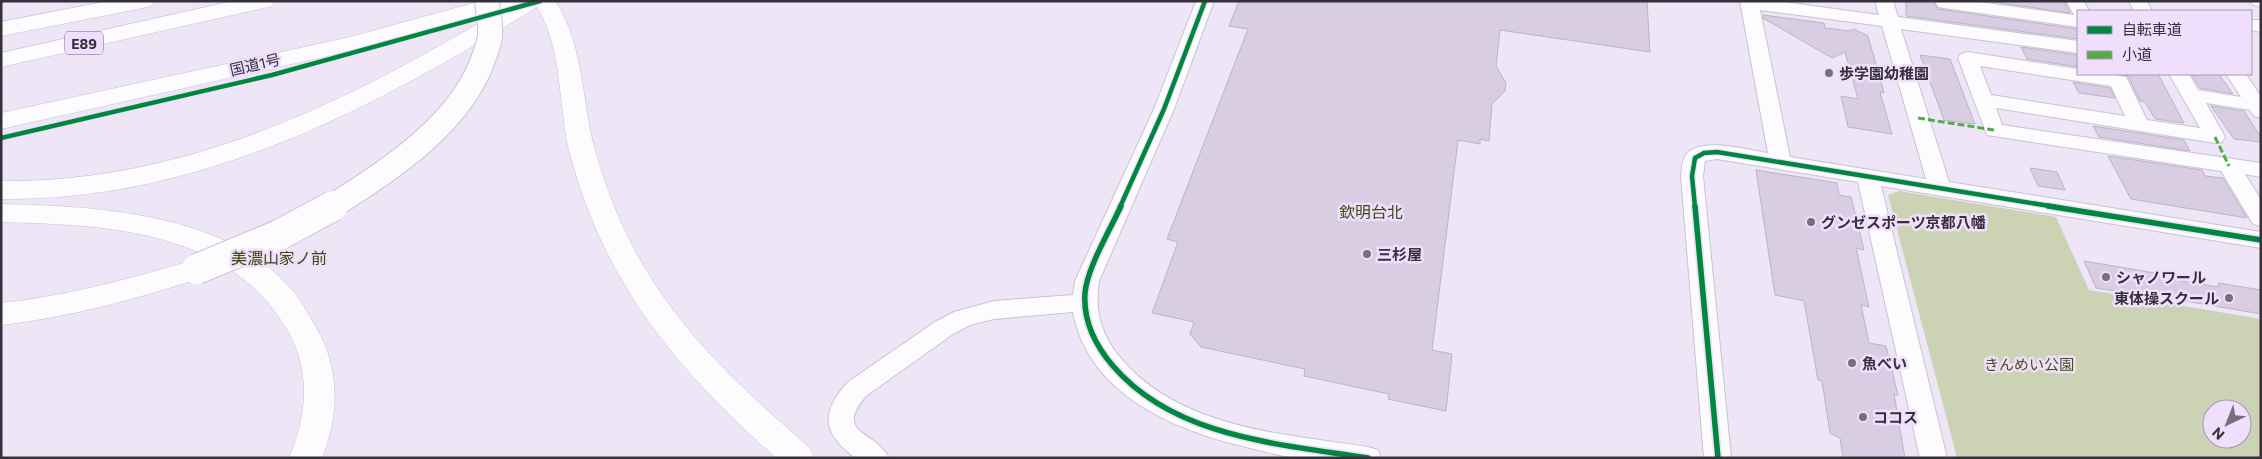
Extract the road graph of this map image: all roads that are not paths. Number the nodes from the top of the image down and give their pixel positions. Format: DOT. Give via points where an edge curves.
graph roads {
  1 [pos="143,1"];
  2 [pos="197,1"];
  3 [pos="264,1"];
  4 [pos="470,1"];
  5 [pos="507,1"];
  6 [pos="531,1"];
  7 [pos="1205,1"];
  8 [pos="1884,1"];
  9 [pos="1944,1"];
  10 [pos="1749,2"];
  11 [pos="550,11"];
  12 [pos="491,12"];
  13 [pos="165,17"];
  14 [pos="2077,21"];
  15 [pos="1890,22"];
  16 [pos="1,29"];
  17 [pos="2004,37"];
  18 [pos="1,44"];
  19 [pos="2077,47"];
  20 [pos="282,58"];
  21 [pos="1,60"];
  22 [pos="2016,65"];
  23 [pos="2077,74"];
  24 [pos="2080,75"];
  25 [pos="2179,75"];
  26 [pos="2237,75"];
  27 [pos="2191,95"];
  28 [pos="1983,100"];
  29 [pos="2258,108"];
  30 [pos="1,121"];
  31 [pos="2138,125"];
  32 [pos="1780,162"];
  33 [pos="2230,166"];
  34 [pos="2261,170"];
  35 [pos="1868,177"];
  36 [pos="1940,188"];
  37 [pos="3,198"];
  38 [pos="2261,219"];
  39 [pos="2261,240"];
  40 [pos="1083,302"];
  41 [pos="1,314"];
  42 [pos="305,458"];
  43 [pos="798,458"];
  44 [pos="876,458"];
  45 [pos="1368,458"];
  46 [pos="1718,458"];
  47 [pos="1934,458"];
  1 -- 16 [label="highway"];
  2 -- 13 [label="highway, E89"];
  3 -- 13 [label="highway, E89"];
  4 -- 20 [label="highway"];
  5 -- 20 [label="highway, 国道1号" via="354,43"];
  6 -- 12 [label="highway"];
  7 -- 40 [label="street" via="1164,109 1087,281"];
  8 -- 15 [label="street"];
  9 -- 14 [label="street"];
  10 -- 15 [label="street"];
  10 -- 32 [label="street"];
  11 -- 43 [label="highway" via="564,43 580,145 592,189 634,280 664,325 702,369"];
  12 -- 37 [label="highway" via="379,91 270,139 210,160 148,176"];
  12 -- 41 [label="highway, bridge" via="489,10 490,36 482,67 456,107 430,135 373,180 328,208 248,249 197,269 91,300"];
  13 -- 18 [label="highway, E89"];
  13 -- 21 [label="highway, E89"];
  15 -- 17 [label="street"];
  15 -- 36 [label="street"];
  17 -- 19 [label="street"];
  17 -- 22 [label="street"];
  20 -- 30 [label="highway, 国道1号"];
  22 -- 23 [label="street"];
  22 -- 28 [label="street" via="1968,58"];
  24 -- 31 [label="street" via="2119,81"];
  25 -- 27 [label="street"];
  26 -- 29 [label="street"];
  27 -- 29 [label="street"];
  27 -- 31 [label="street" via="2215,137"];
  28 -- 31 [label="street"];
  28 -- 33 [label="street" via="1994,130"];
  32 -- 35 [label="street"];
  32 -- 46 [label="street" via="1717,152 1695,158 1692,176"];
  33 -- 34 [label="street"];
  33 -- 38 [label="street"];
  35 -- 36 [label="street"];
  35 -- 47 [label="street"];
  36 -- 39 [label="street"];
  37 -- 42 [label="highway" via="64,215 140,224 198,240 255,271 292,309 308,339 320,375 316,425"];
  40 -- 44 [label="street" via="994,310 963,318 857,389 846,400 840,413 840,424 844,434"];
  40 -- 45 [label="street" via="1089,328 1109,362 1124,379 1169,411 1217,430"];
}
